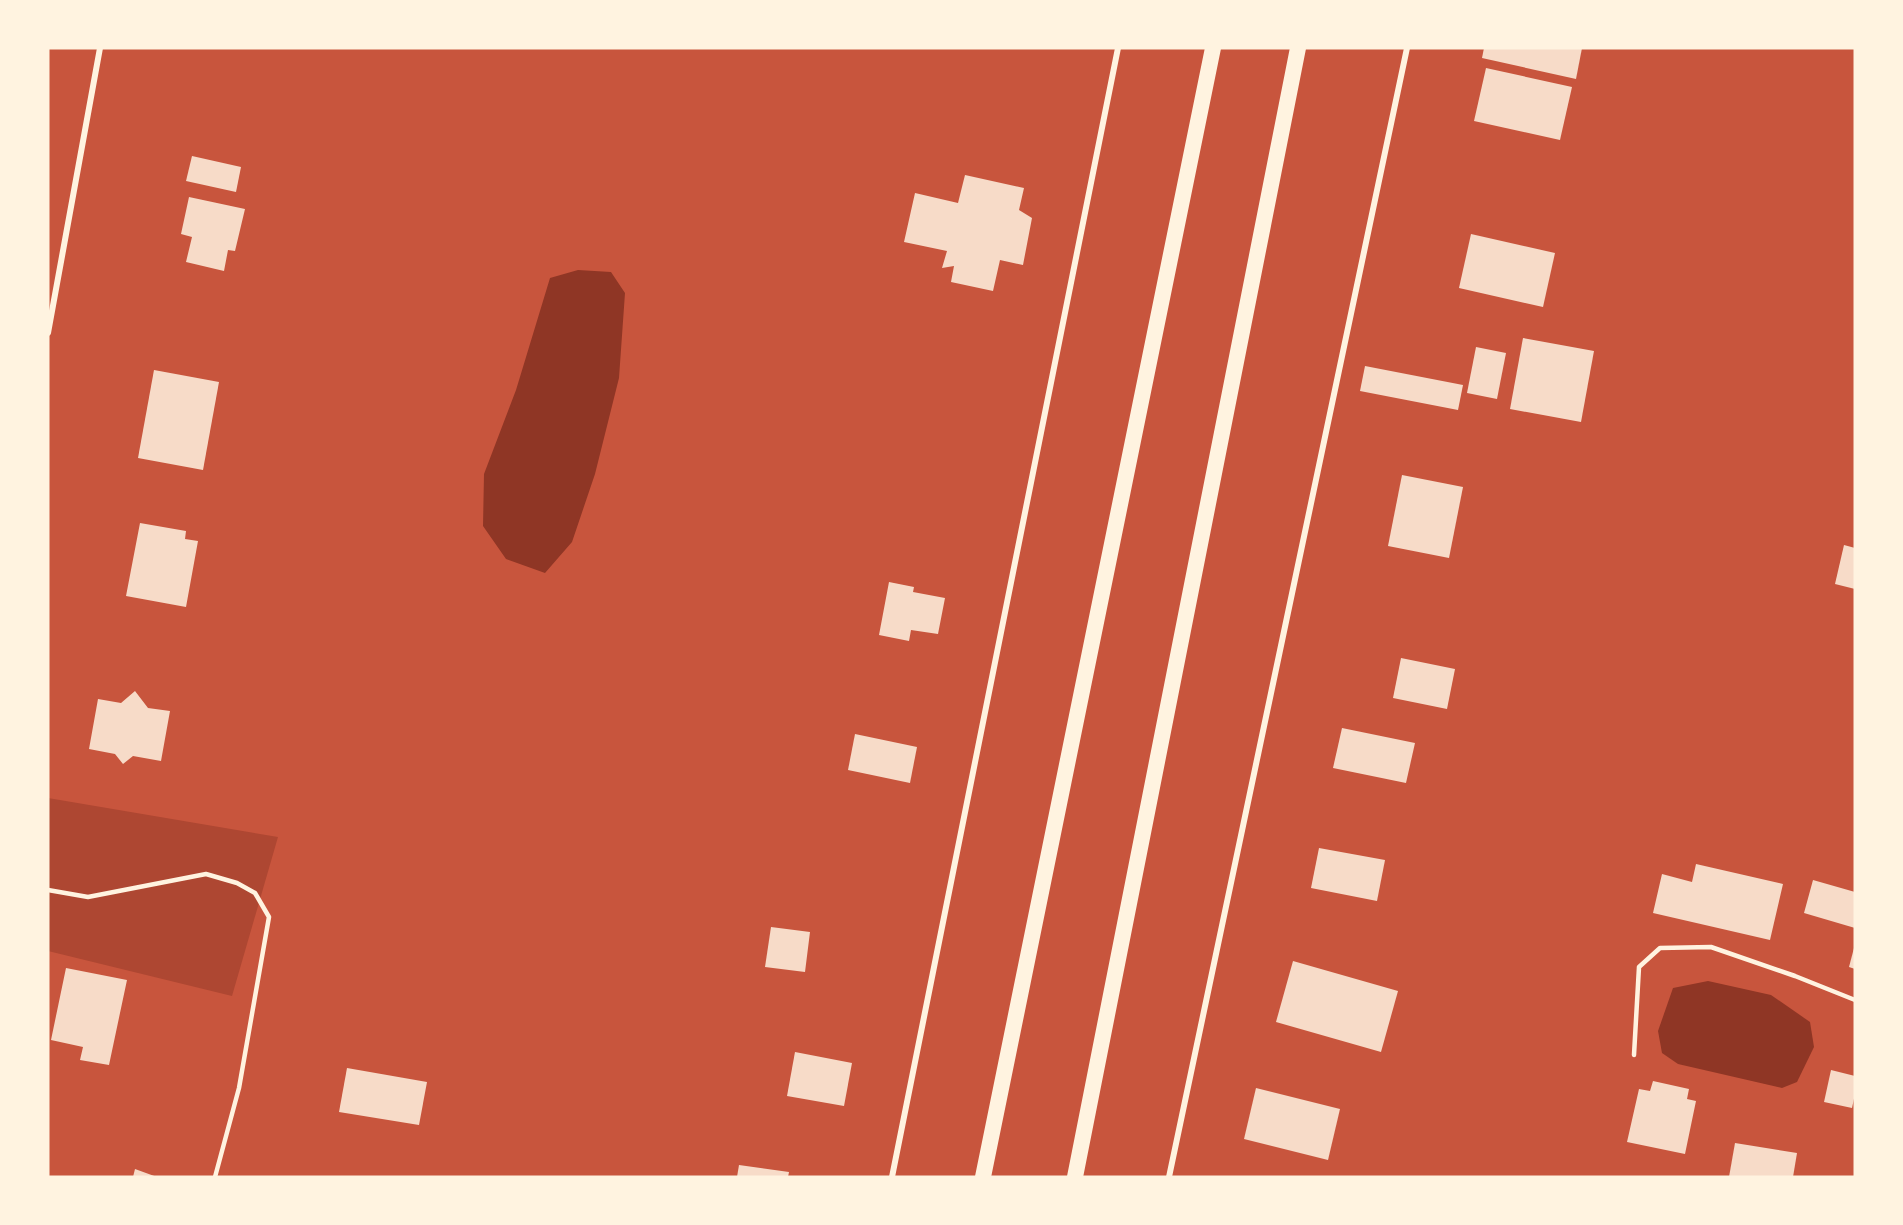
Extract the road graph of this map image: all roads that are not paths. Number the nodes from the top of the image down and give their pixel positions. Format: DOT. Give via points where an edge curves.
graph roads {
  1 [pos="100,48"];
  2 [pos="1118,48"];
  3 [pos="1213,48"];
  4 [pos="1298,48"];
  5 [pos="1407,48"];
  6 [pos="48,333"];
  7 [pos="48,890"];
  8 [pos="1855,1000"];
  9 [pos="1634,1054"];
  10 [pos="215,1177"];
  11 [pos="892,1177"];
  12 [pos="983,1177"];
  13 [pos="1075,1177"];
  14 [pos="1169,1177"];
  1 -- 6 [label="street"];
  2 -- 11 [label="street"];
  3 -- 12 [label="highway"];
  4 -- 13 [label="highway"];
  5 -- 14 [label="street"];
  7 -- 10 [label="lane" via="88,897 206,874 255,893 269,917 239,1088"];
  8 -- 9 [label="lane" via="1711,947 1660,948 1640,967"];
}
